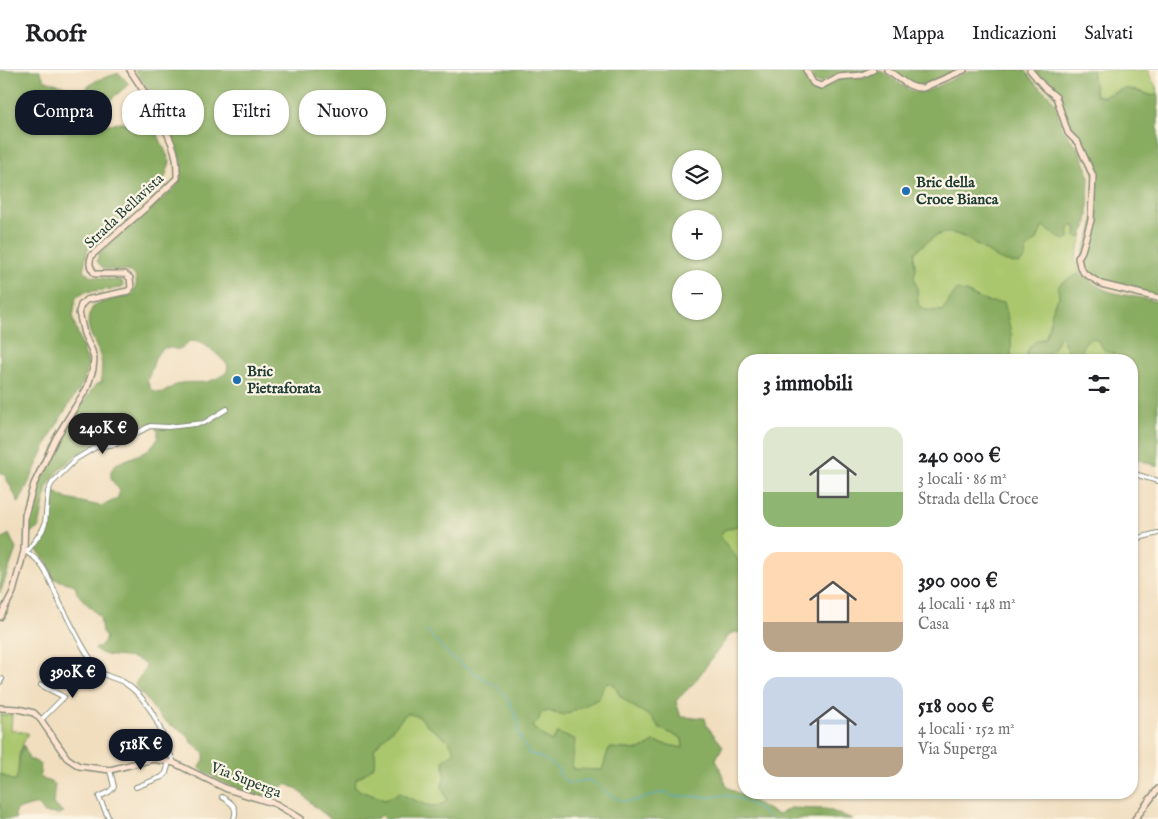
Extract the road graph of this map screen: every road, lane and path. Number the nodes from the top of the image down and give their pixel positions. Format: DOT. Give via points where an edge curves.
graph roads {
  1 [pos="130,70"];
  2 [pos="806,70"];
  3 [pos="873,70"];
  4 [pos="887,70"];
  5 [pos="964,70"];
  6 [pos="1032,70"];
  7 [pos="1158,298"];
  8 [pos="227,409"];
  9 [pos="1138,475"];
  10 [pos="1158,481"];
  11 [pos="1158,533"];
  12 [pos="1138,538"];
  13 [pos="24,552"];
  14 [pos="0,617"];
  15 [pos="41,684"];
  16 [pos="0,708"];
  17 [pos="41,720"];
  18 [pos="171,762"];
  19 [pos="110,770"];
  20 [pos="136,787"];
  21 [pos="1158,788"];
  22 [pos="222,797"];
  23 [pos="109,819"];
  24 [pos="234,819"];
  25 [pos="301,819"];
  26 [pos="1135,819"];
  1 -- 13 [label="street, Strada Bellavista" via="170,141 176,157 177,178 89,262 95,274 125,274 130,278 131,288 86,300 81,305 80,322 92,351 93,369 87,388 56,438 34,484 25,515"];
  2 -- 3 [label="street" via="813,83 821,86 838,76 862,75"];
  4 -- 5 [label="street" via="916,89"];
  6 -- 7 [label="street" via="1056,97 1068,133 1078,144 1093,176 1091,220 1078,258 1080,267 1101,284"];
  8 -- 13 [label="street" via="204,423 150,426 116,444 96,447 76,460 52,482 45,524"];
  9 -- 10 [label="street"];
  11 -- 12 [label="street"];
  13 -- 14 [label="street, Strada Bellavista" via="13,592"];
  13 -- 18 [label="street" via="41,564 46,572 89,657 104,674 124,682 141,696 155,714"];
  15 -- 17 [label="street" via="64,697"];
  16 -- 17 [label="street, Via Superga" via="26,710"];
  17 -- 19 [label="street, Via Superga" via="67,758 79,766"];
  18 -- 19 [label="street, Via Superga" via="147,759"];
  18 -- 20 [label="street" via="162,777"];
  18 -- 25 [label="street, Via Superga" via="228,789 276,804"];
  19 -- 23 [label="street" via="114,786 99,797"];
  21 -- 26 [label="street"];
  22 -- 24 [label="street" via="236,809"];
}
